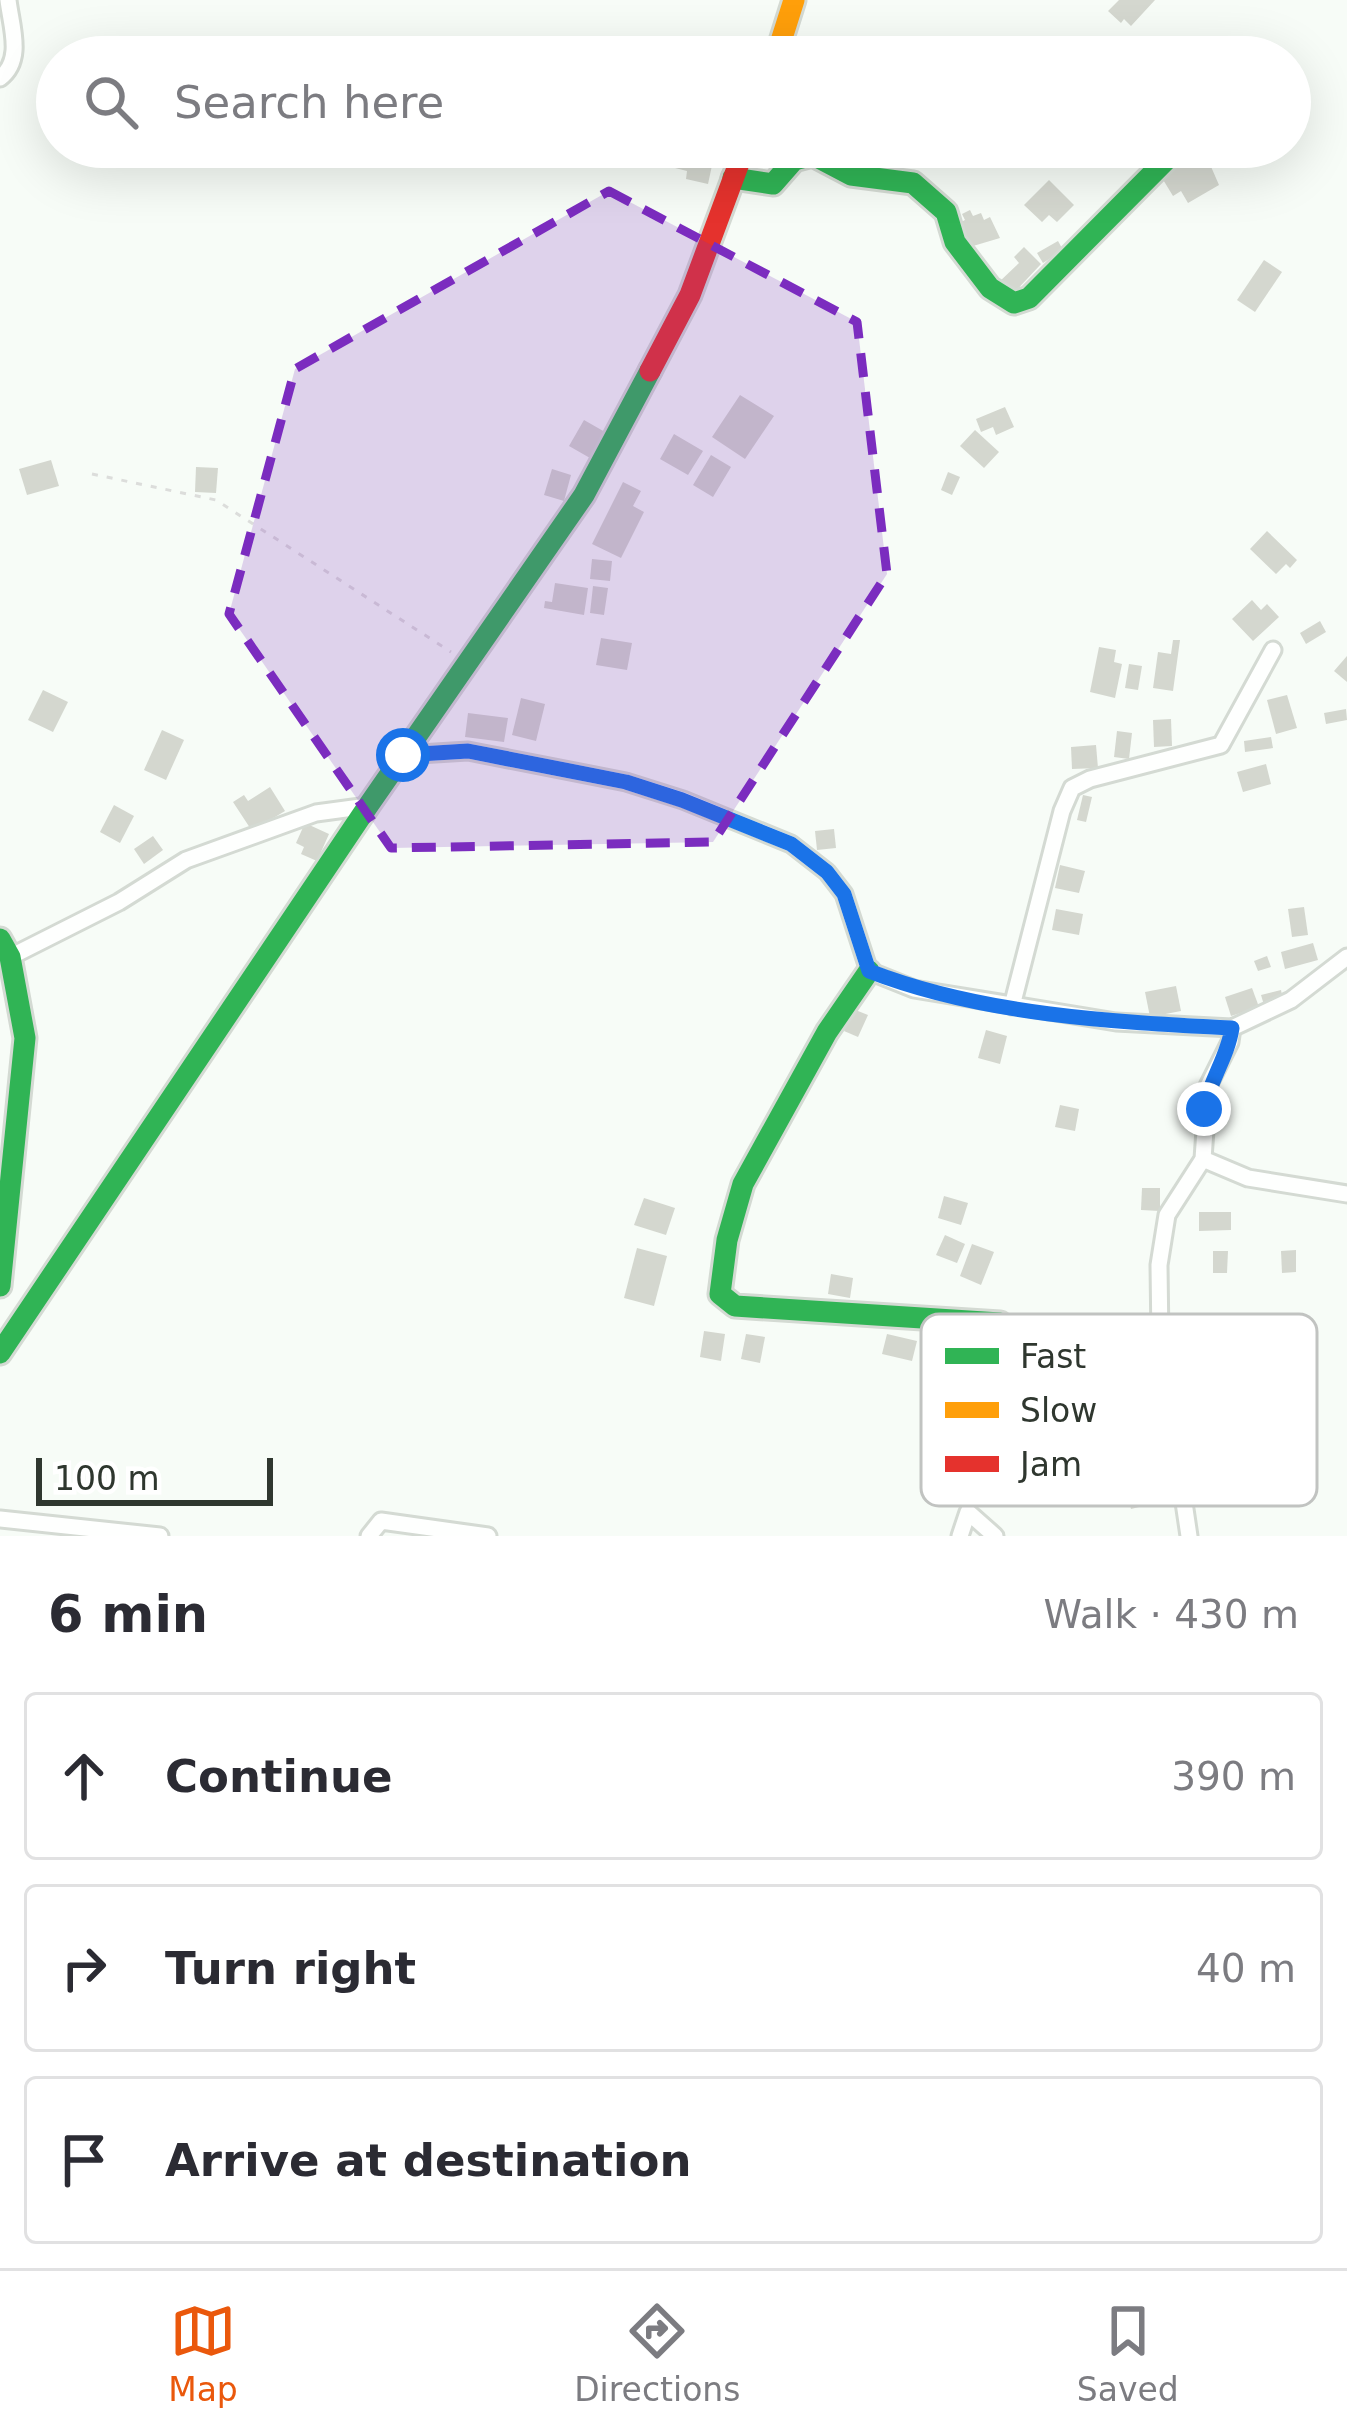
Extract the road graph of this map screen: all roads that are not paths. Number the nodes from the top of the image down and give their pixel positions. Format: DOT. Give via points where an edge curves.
graph roads {
  1 [pos="8,0"];
  2 [pos="794,0"];
  3 [pos="783,36"];
  4 [pos="0,78"];
  5 [pos="737,168"];
  6 [pos="787,168"];
  7 [pos="838,168"];
  8 [pos="1158,168"];
  9 [pos="733,178"];
  10 [pos="1273,650"];
  11 [pos="403,755"];
  12 [pos="368,806"];
  13 [pos="5,948"];
  14 [pos="1347,957"];
  15 [pos="869,971"];
  16 [pos="1012,1006"];
  17 [pos="1232,1028"];
  18 [pos="1203,1159"];
  19 [pos="1347,1194"];
  20 [pos="0,1286"];
  21 [pos="1160,1314"];
  22 [pos="921,1318"];
  23 [pos="0,1354"];
  24 [pos="1185,1506"];
  25 [pos="0,1519"];
  26 [pos="160,1536"];
  27 [pos="369,1536"];
  28 [pos="488,1536"];
  29 [pos="960,1536"];
  30 [pos="995,1536"];
  31 [pos="1189,1536"];
  1 -- 4 [label="street" via="15,52"];
  2 -- 3 [label="street"];
  5 -- 9 [label="street"];
  6 -- 9 [label="street" via="772,184"];
  7 -- 8 [label="street" via="913,183 946,212 955,242 990,288 1014,303 1029,298"];
  9 -- 11 [label="street" via="690,295 584,495"];
  10 -- 16 [label="street" via="1222,745 1072,788"];
  11 -- 12 [label="street"];
  11 -- 15 [label="street" via="468,751 626,782 791,844 844,894"];
  12 -- 13 [label="street" via="316,813 186,860 119,902"];
  12 -- 23 [label="street"];
  13 -- 20 [label="street" via="26,1038"];
  14 -- 17 [label="street" via="1291,1000"];
  15 -- 16 [label="street"];
  15 -- 22 [label="street" via="743,1184 720,1294 735,1306"];
  16 -- 17 [label="street"];
  17 -- 18 [label="street" via="1208,1086"];
  18 -- 19 [label="street" via="1248,1178"];
  18 -- 21 [label="street" via="1167,1215"];
  24 -- 31 [label="street"];
  25 -- 26 [label="street"];
  27 -- 28 [label="street" via="381,1521"];
  29 -- 30 [label="street" via="968,1512"];
}
